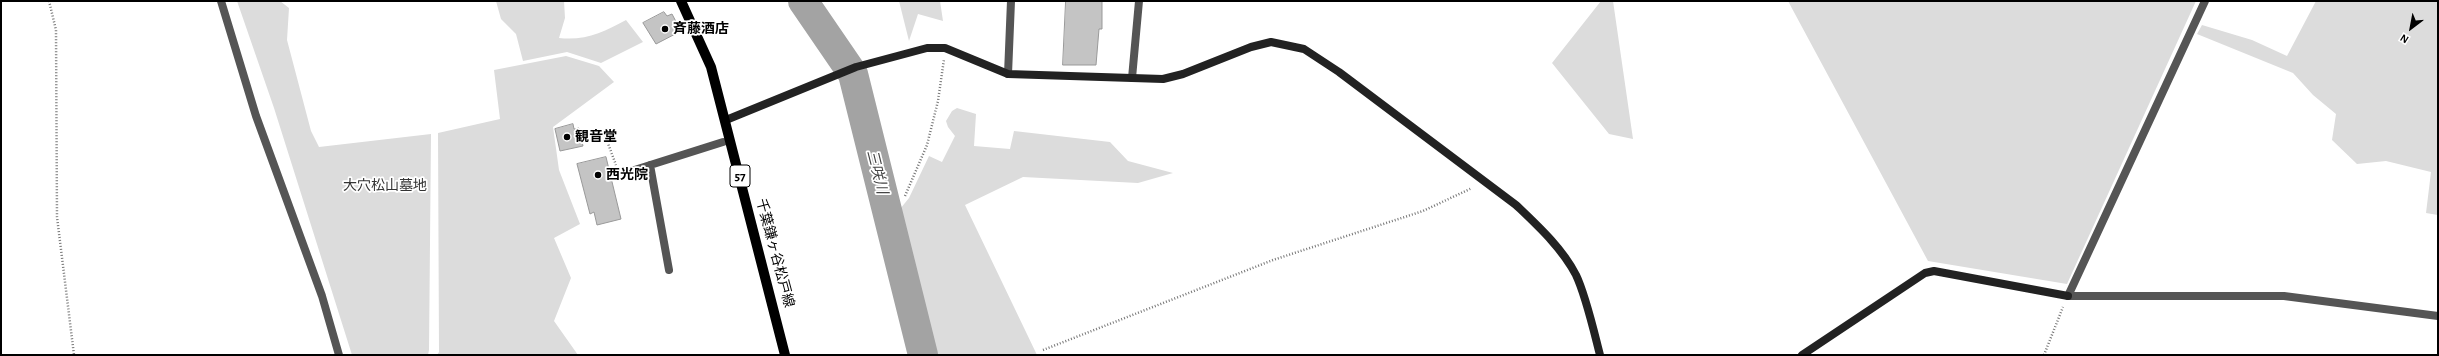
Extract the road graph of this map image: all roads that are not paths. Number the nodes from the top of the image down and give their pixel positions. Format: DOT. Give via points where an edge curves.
graph roads {
  1 [pos="220,1"];
  2 [pos="681,1"];
  3 [pos="1011,1"];
  4 [pos="1138,1"];
  5 [pos="2205,1"];
  6 [pos="1008,74"];
  7 [pos="1132,78"];
  8 [pos="726,120"];
  9 [pos="723,142"];
  10 [pos="650,165"];
  11 [pos="625,173"];
  12 [pos="669,270"];
  13 [pos="2068,296"];
  14 [pos="2438,316"];
  15 [pos="339,355"];
  16 [pos="786,355"];
  17 [pos="1600,355"];
  18 [pos="1802,355"];
  1 -- 15 [label="street" via="256,116 322,296"];
  2 -- 8 [label="main road, 千葉鎌ヶ谷松戸線 / 57" via="711,67"];
  3 -- 6 [label="street"];
  4 -- 7 [label="street"];
  5 -- 13 [label="street"];
  6 -- 7 [label="street"];
  6 -- 8 [label="street" via="945,48 927,48 856,67"];
  7 -- 17 [label="street" via="1163,79 1183,74 1251,47 1271,42 1304,49 1339,72 1516,205 1561,253 1576,276"];
  8 -- 16 [label="main road, 千葉鎌ヶ谷松戸線 / 57"];
  9 -- 10 [label="street"];
  10 -- 11 [label="street"];
  10 -- 12 [label="street"];
  13 -- 14 [label="street" via="2284,296"];
  13 -- 18 [label="street" via="1934,271 1925,273"];
}
